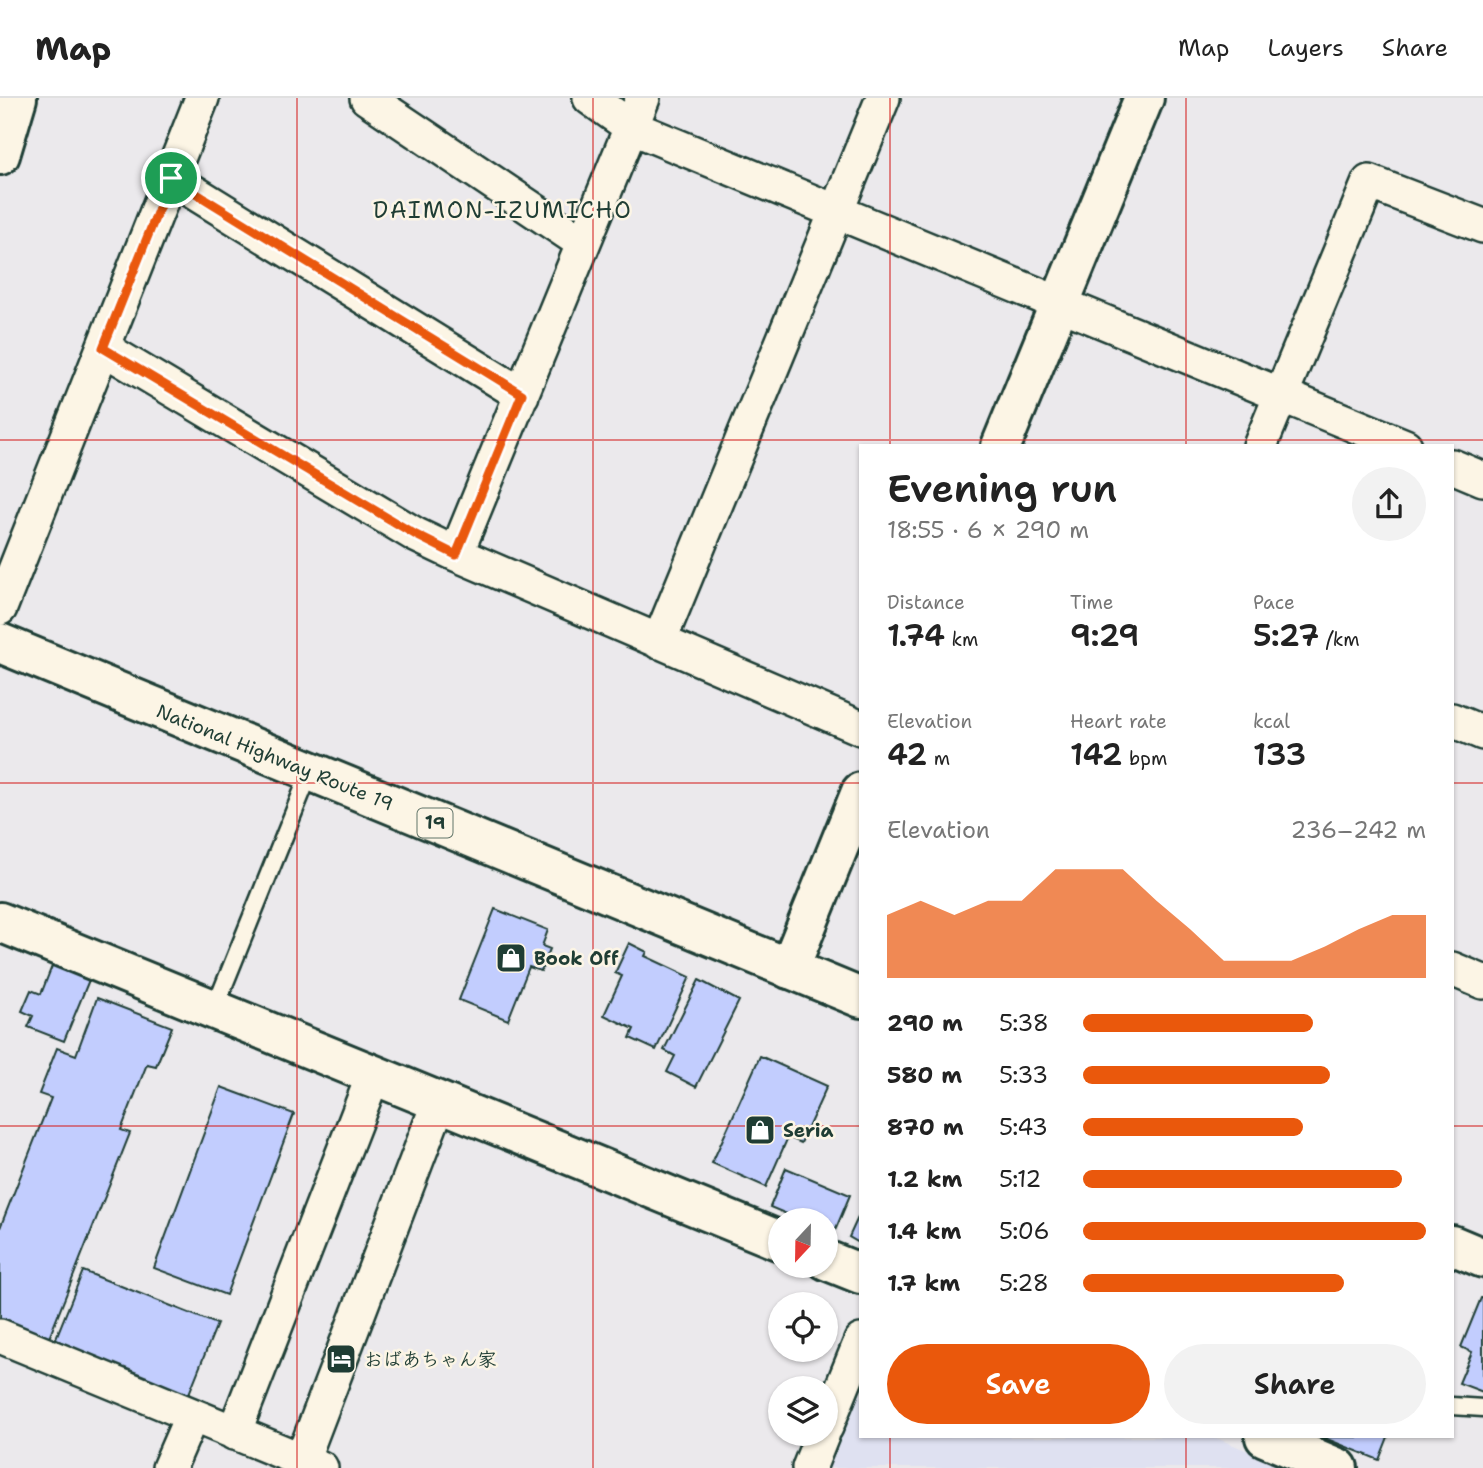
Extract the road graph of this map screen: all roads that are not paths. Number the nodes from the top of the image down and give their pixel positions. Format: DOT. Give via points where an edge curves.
graph roads {
  1 [pos="18,98"];
  2 [pos="202,98"];
  3 [pos="367,98"];
  4 [pos="590,98"];
  5 [pos="883,98"];
  6 [pos="1144,98"];
  7 [pos="637,113"];
  8 [pos="0,155"];
  9 [pos="171,178"];
  10 [pos="836,209"];
  11 [pos="1483,226"];
  12 [pos="583,243"];
  13 [pos="1059,303"];
  14 [pos="103,348"];
  15 [pos="522,394"];
  16 [pos="1280,394"];
  17 [pos="1002,444"];
  18 [pos="1261,444"];
  19 [pos="1400,444"];
  20 [pos="1454,467"];
  21 [pos="1483,478"];
  22 [pos="456,555"];
  23 [pos="0,608"];
  24 [pos="659,642"];
  25 [pos="3,645"];
  26 [pos="1454,721"];
  27 [pos="859,727"];
  28 [pos="1483,733"];
  29 [pos="310,772"];
  30 [pos="859,797"];
  31 [pos="0,922"];
  32 [pos="789,969"];
  33 [pos="1454,970"];
  34 [pos="1483,982"];
  35 [pos="859,997"];
  36 [pos="214,1010"];
  37 [pos="373,1076"];
  38 [pos="439,1102"];
  39 [pos="768,1236"];
  40 [pos="1454,1246"];
  41 [pos="1483,1258"];
  42 [pos="838,1265"];
  43 [pos="859,1273"];
  44 [pos="0,1336"];
  45 [pos="859,1346"];
  46 [pos="838,1398"];
  47 [pos="1454,1406"];
  48 [pos="1483,1408"];
  49 [pos="192,1415"];
  50 [pos="234,1433"];
  51 [pos="1267,1438"];
  52 [pos="818,1446"];
  53 [pos="312,1464"];
  54 [pos="169,1468"];
  55 [pos="809,1468"];
  56 [pos="1338,1468"];
  1 -- 8 [label="main road"];
  2 -- 9 [label="street"];
  3 -- 12 [label="street"];
  4 -- 7 [label="street"];
  5 -- 10 [label="street"];
  6 -- 13 [label="main road"];
  7 -- 10 [label="street"];
  7 -- 12 [label="street"];
  9 -- 14 [label="street"];
  9 -- 15 [label="street"];
  10 -- 13 [label="street"];
  10 -- 24 [label="street"];
  11 -- 16 [label="street" via="1369,182"];
  12 -- 15 [label="street"];
  13 -- 16 [label="street"];
  13 -- 17 [label="main road"];
  14 -- 22 [label="street"];
  14 -- 23 [label="street"];
  15 -- 22 [label="street"];
  16 -- 18 [label="street"];
  16 -- 19 [label="street"];
  20 -- 21 [label="street"];
  22 -- 24 [label="street"];
  24 -- 27 [label="street"];
  25 -- 29 [label="main road, National Highway Route 19 / 19"];
  26 -- 28 [label="street"];
  29 -- 32 [label="main road, National Highway Route 19 / 19"];
  29 -- 36 [label="lane"];
  30 -- 32 [label="main road"];
  31 -- 36 [label="main road"];
  32 -- 35 [label="main road, National Highway Route 19 / 19"];
  33 -- 34 [label="street"];
  36 -- 37 [label="main road"];
  37 -- 38 [label="main road"];
  37 -- 50 [label="street"];
  38 -- 39 [label="main road"];
  38 -- 53 [label="street"];
  40 -- 41 [label="main road"];
  42 -- 43 [label="main road"];
  44 -- 49 [label="street"];
  45 -- 46 [label="street"];
  47 -- 48 [label="lane"];
  49 -- 50 [label="street"];
  49 -- 54 [label="street"];
  50 -- 53 [label="street"];
  51 -- 56 [label="main road"];
  52 -- 55 [label="street"];
}
